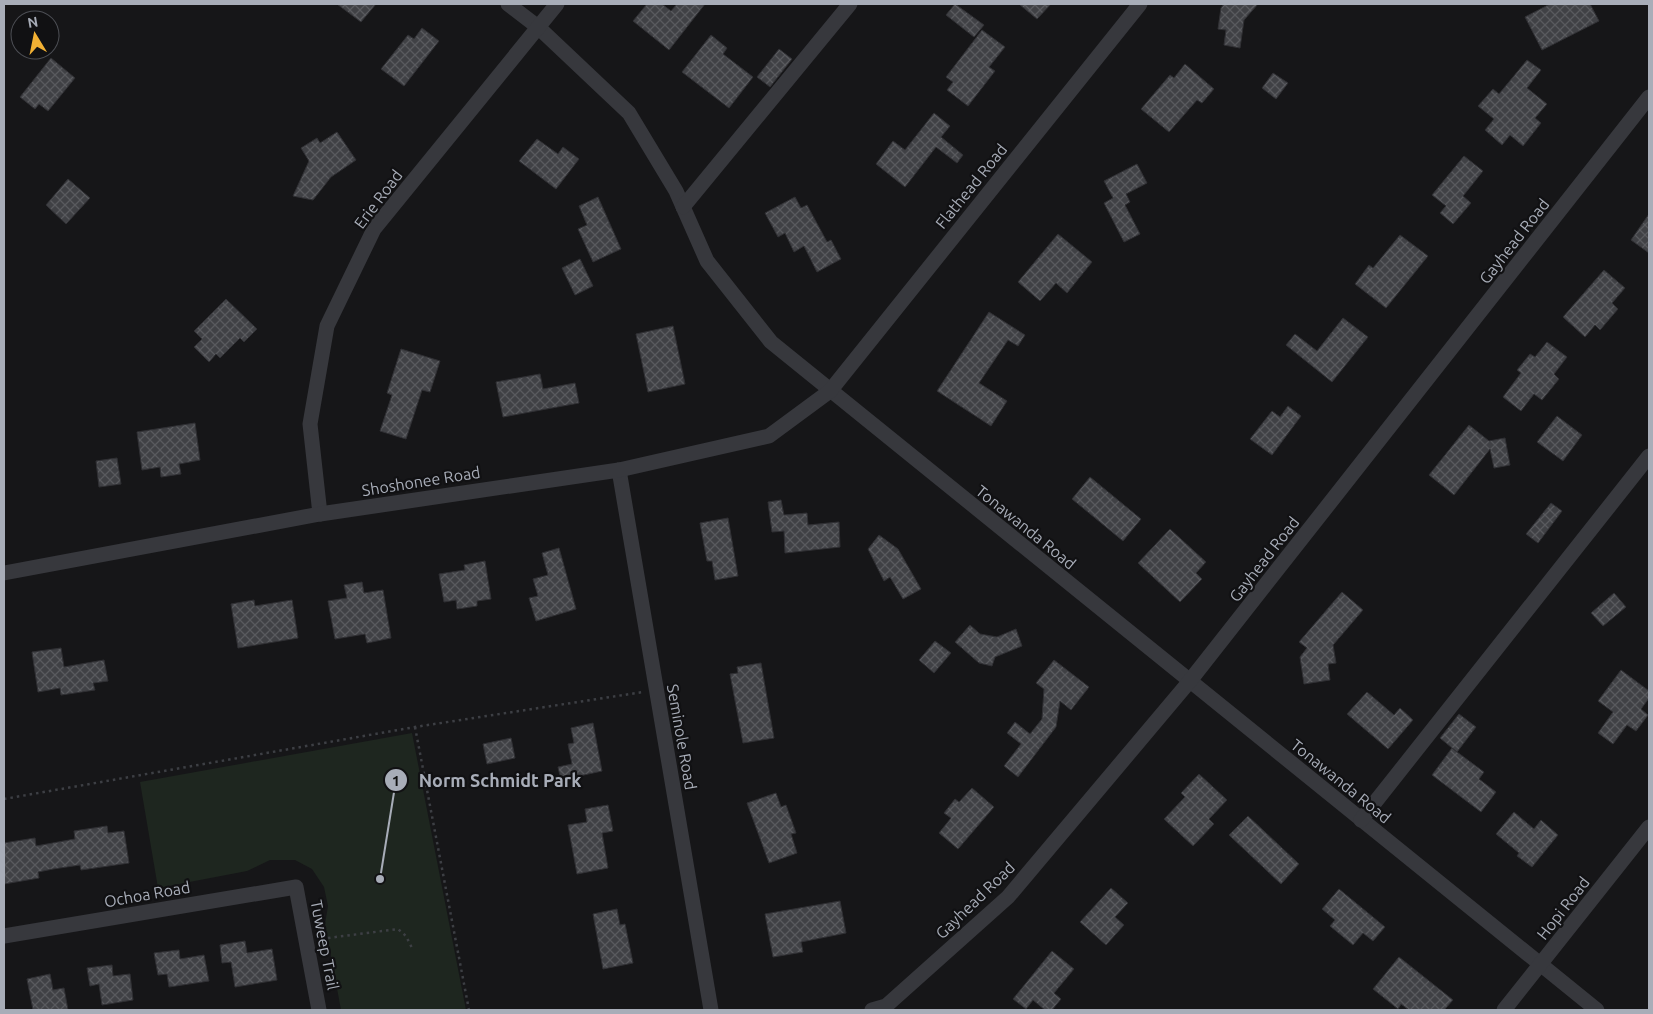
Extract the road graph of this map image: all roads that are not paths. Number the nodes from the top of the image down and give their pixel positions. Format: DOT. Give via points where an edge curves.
graph roads {
  1 [pos="508,4"];
  2 [pos="557,4"];
  3 [pos="850,4"];
  4 [pos="1140,4"];
  5 [pos="538,27"];
  6 [pos="1649,98"];
  7 [pos="683,207"];
  8 [pos="830,391"];
  9 [pos="1649,456"];
  10 [pos="619,470"];
  11 [pos="320,514"];
  12 [pos="4,573"];
  13 [pos="1189,682"];
  14 [pos="1361,820"];
  15 [pos="1649,827"];
  16 [pos="296,887"];
  17 [pos="4,936"];
  18 [pos="1540,965"];
  19 [pos="319,1010"];
  20 [pos="711,1010"];
  21 [pos="872,1010"];
  22 [pos="1504,1010"];
  23 [pos="1597,1010"];
  1 -- 5 [label="street, Tonawanda Road"];
  2 -- 5 [label="street, Erie Road"];
  3 -- 7 [label="street"];
  4 -- 8 [label="street, Flathead Road"];
  5 -- 7 [label="street, Tonawanda Road" via="629,114"];
  5 -- 11 [label="street, Erie Road" via="374,229 326,326 310,424"];
  6 -- 13 [label="street, Gayhead Road"];
  7 -- 8 [label="street, Tonawanda Road" via="707,262 771,342"];
  8 -- 10 [label="street, Shoshonee Road" via="769,436"];
  8 -- 13 [label="street, Tonawanda Road"];
  9 -- 14 [label="street"];
  10 -- 11 [label="street, Shoshonee Road"];
  10 -- 20 [label="street, Seminole Road"];
  11 -- 12 [label="street, Shoshonee Road"];
  13 -- 14 [label="street, Tonawanda Road"];
  13 -- 21 [label="street, Gayhead Road" via="1008,897 886,1006"];
  14 -- 18 [label="street, Tonawanda Road"];
  15 -- 18 [label="street, Hopi Road"];
  16 -- 17 [label="street, Ochoa Road"];
  16 -- 19 [label="street, Tuweep Trail"];
  18 -- 22 [label="street, Hopi Road"];
  18 -- 23 [label="street, Tonawanda Road"];
}
